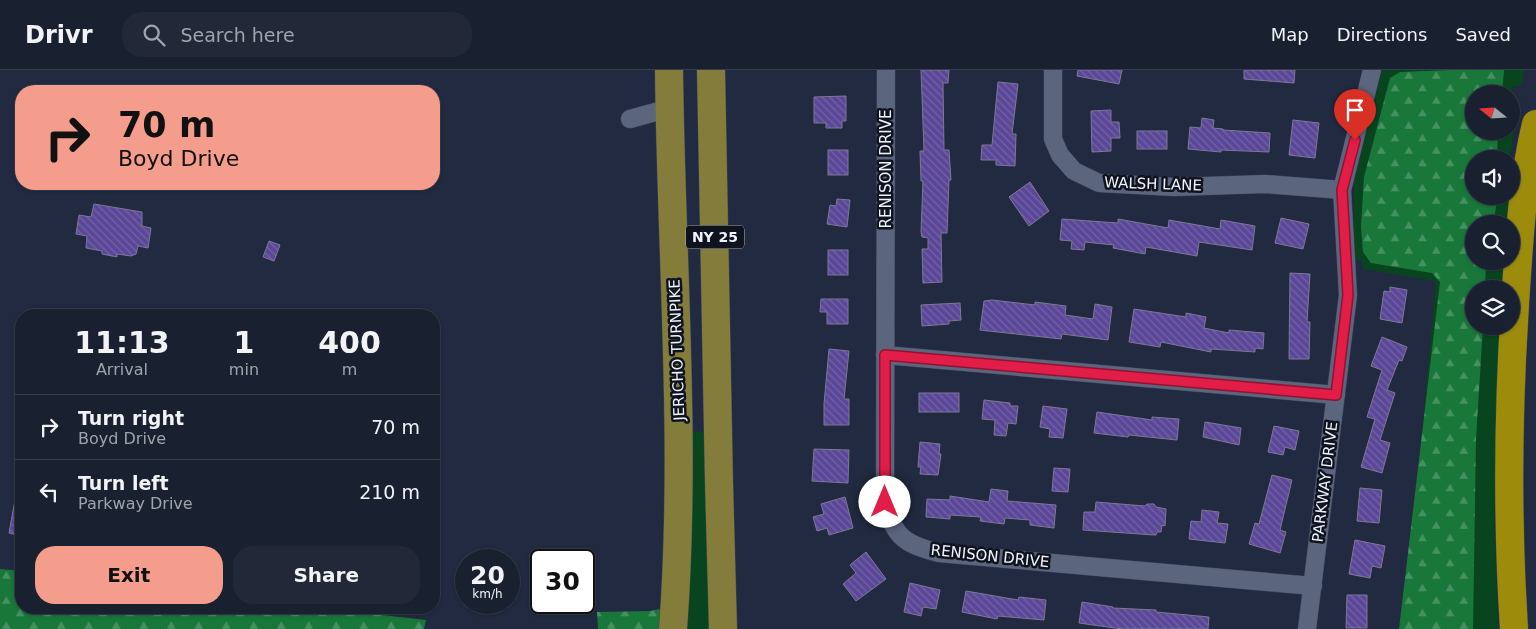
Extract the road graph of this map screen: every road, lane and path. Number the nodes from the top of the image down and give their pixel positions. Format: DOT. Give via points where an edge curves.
graph roads {
  1 [pos="669,70"];
  2 [pos="711,70"];
  3 [pos="886,70"];
  4 [pos="1053,70"];
  5 [pos="1372,70"];
  6 [pos="670,108"];
  7 [pos="630,119"];
  8 [pos="1536,124"];
  9 [pos="1342,190"];
  10 [pos="885,355"];
  11 [pos="1336,395"];
  12 [pos="679,402"];
  13 [pos="718,403"];
  14 [pos="1313,586"];
  15 [pos="673,629"];
  16 [pos="724,629"];
  17 [pos="1307,629"];
  18 [pos="1514,629"];
  1 -- 6 [label="main road, JERICHO TURNPIKE / NY 25"];
  2 -- 13 [label="main road, NY 25"];
  3 -- 10 [label="street, RENISON DRIVE"];
  4 -- 9 [label="street, WALSH LANE" via="1053,138 1060,155 1074,171 1100,183 1174,188 1265,184"];
  5 -- 9 [label="street, PARKWAY DRIVE"];
  6 -- 7 [label="street"];
  6 -- 12 [label="main road, JERICHO TURNPIKE / NY 25"];
  8 -- 18 [label="highway" via="1528,156 1520,234 1511,388"];
  9 -- 11 [label="street, PARKWAY DRIVE" via="1348,295"];
  10 -- 11 [label="street"];
  10 -- 14 [label="street, RENISON DRIVE" via="885,502 890,523 910,544 939,553"];
  11 -- 14 [label="street, PARKWAY DRIVE"];
  12 -- 13 [label="main road"];
  12 -- 15 [label="main road, JERICHO TURNPIKE / NY 25" via="680,498"];
  13 -- 16 [label="main road, NY 25"];
  14 -- 17 [label="street, PARKWAY DRIVE"];
}
